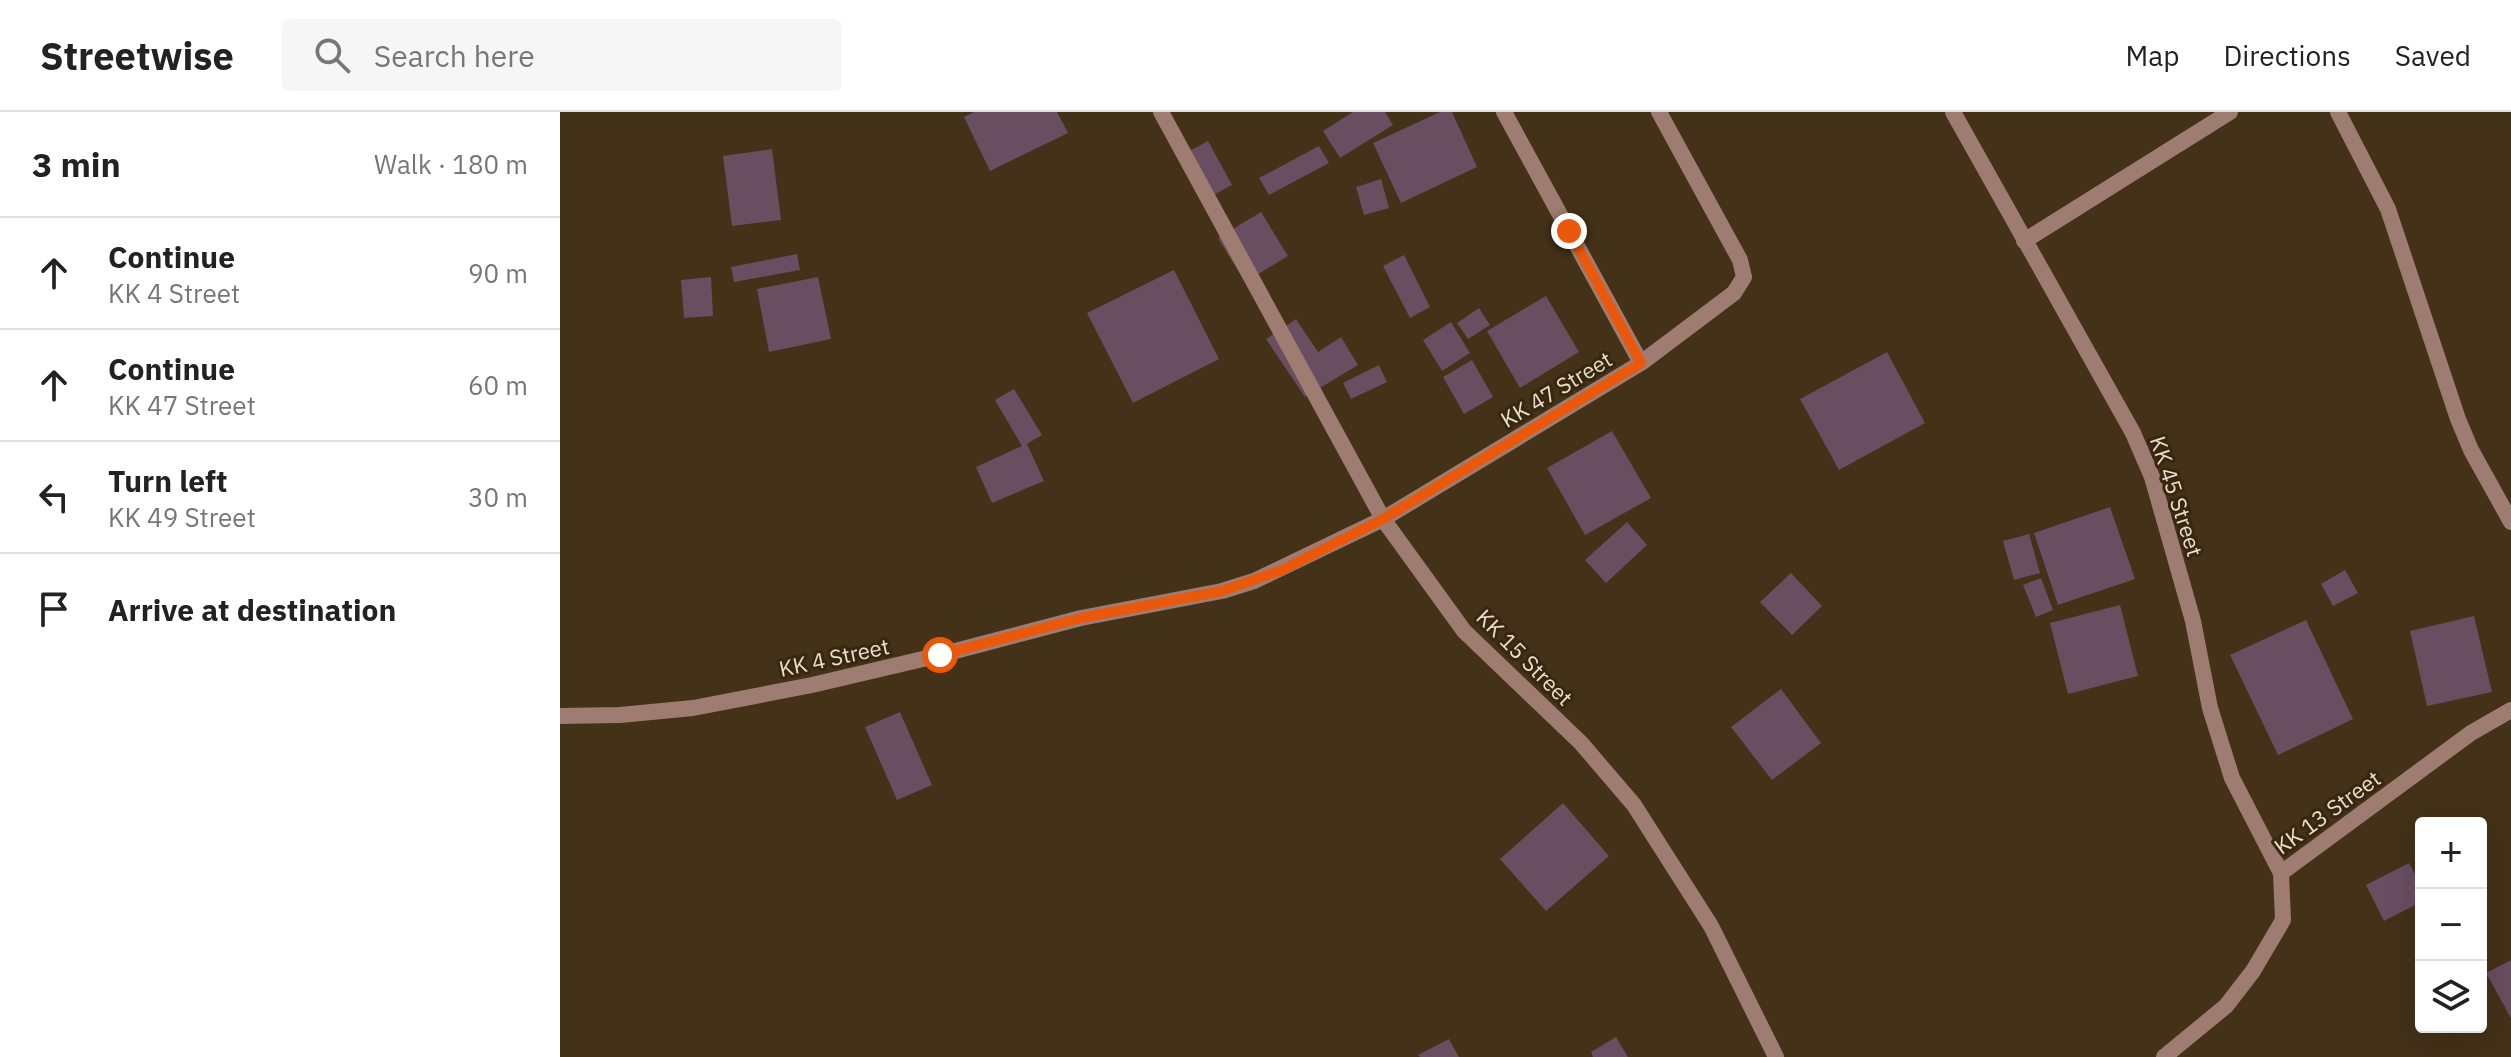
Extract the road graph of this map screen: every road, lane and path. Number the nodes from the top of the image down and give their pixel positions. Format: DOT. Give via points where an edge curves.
graph roads {
  1 [pos="1161,112"];
  2 [pos="1504,112"];
  3 [pos="1659,112"];
  4 [pos="1953,112"];
  5 [pos="2230,112"];
  6 [pos="2338,112"];
  7 [pos="2024,241"];
  8 [pos="1641,363"];
  9 [pos="1383,519"];
  10 [pos="2511,522"];
  11 [pos="2511,710"];
  12 [pos="560,716"];
  13 [pos="2281,873"];
  14 [pos="1776,1057"];
  15 [pos="2164,1057"];
  1 -- 9 [label="street, KK 15 Street"];
  2 -- 8 [label="street"];
  3 -- 8 [label="street, KK 47 Street" via="1740,260 1744,277 1734,293"];
  4 -- 7 [label="street, KK 45 Street"];
  5 -- 7 [label="street"];
  6 -- 10 [label="street" via="2388,209 2458,419"];
  7 -- 13 [label="street, KK 45 Street" via="2133,433 2152,477 2232,778"];
  8 -- 9 [label="street, KK 47 Street"];
  9 -- 12 [label="street, KK 4 Street" via="1282,570 1222,591 1081,618 855,675 693,708"];
  9 -- 14 [label="street, KK 15 Street" via="1464,631 1581,743 1634,805 1711,926"];
  11 -- 13 [label="street, KK 13 Street" via="2471,733"];
  13 -- 15 [label="street, KK 13 Street" via="2283,920 2253,971 2226,1006"];
}
